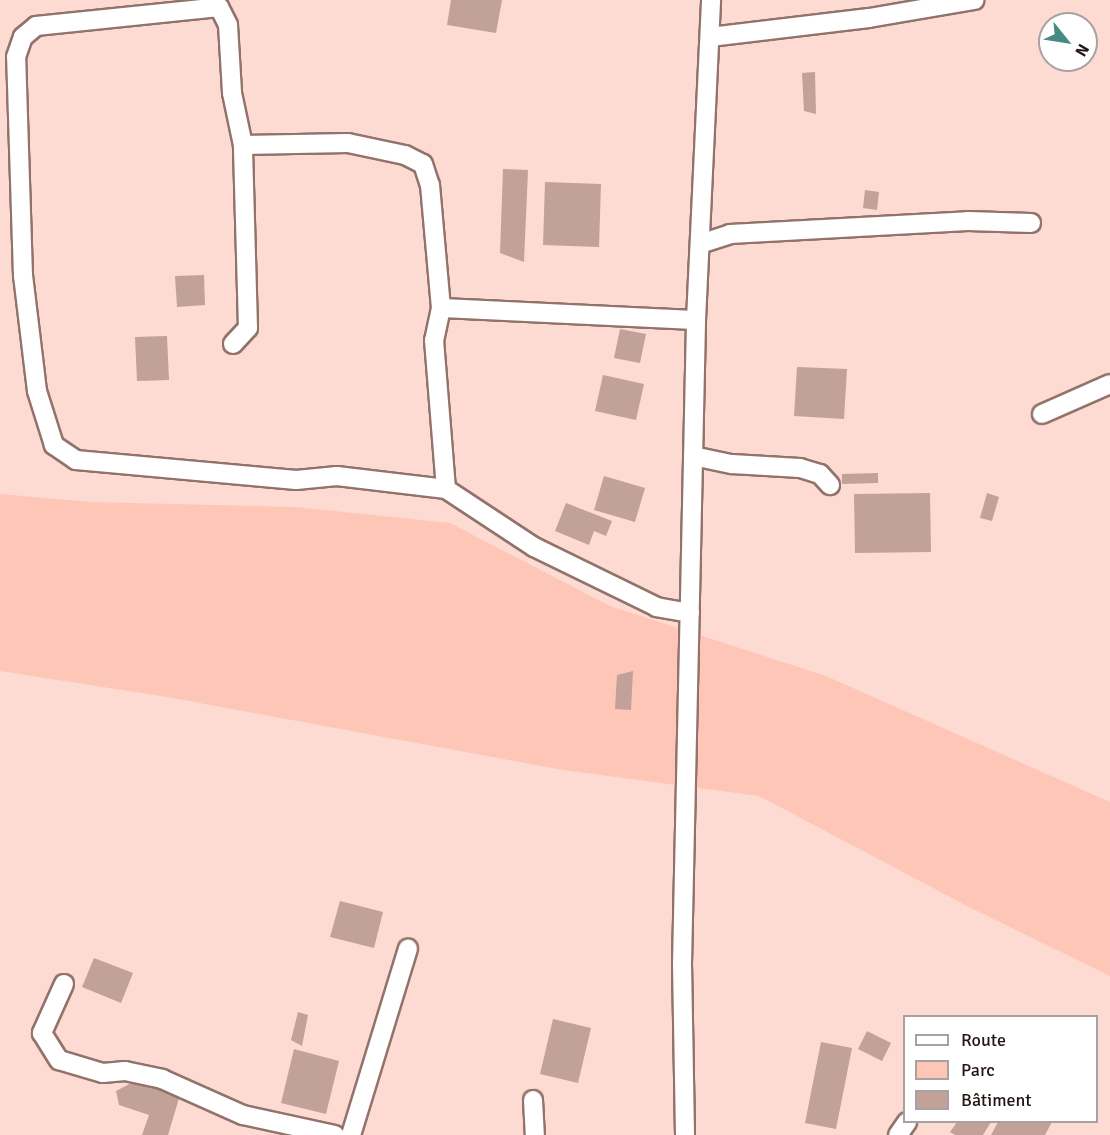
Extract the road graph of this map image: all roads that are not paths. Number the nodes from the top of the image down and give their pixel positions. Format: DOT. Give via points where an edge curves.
graph roads {
  1 [pos="711,0"];
  2 [pos="974,0"];
  3 [pos="710,37"];
  4 [pos="243,144"];
  5 [pos="1031,223"];
  6 [pos="700,244"];
  7 [pos="441,308"];
  8 [pos="696,320"];
  9 [pos="233,344"];
  10 [pos="1110,384"];
  11 [pos="1042,414"];
  12 [pos="693,456"];
  13 [pos="830,485"];
  14 [pos="446,489"];
  15 [pos="690,613"];
  16 [pos="408,948"];
  17 [pos="64,984"];
  18 [pos="533,1100"];
  19 [pos="335,1135"];
  20 [pos="351,1135"];
  21 [pos="535,1135"];
  22 [pos="685,1135"];
  1 -- 3 [label="street"];
  2 -- 3 [label="street" via="869,18"];
  3 -- 6 [label="street"];
  4 -- 7 [label="street" via="348,143 405,155 423,164 430,184"];
  4 -- 9 [label="street" via="248,328"];
  4 -- 14 [label="street" via="232,93 228,25 219,7 36,26 23,37 16,57 23,276 37,391 54,445 76,460 296,480 337,476"];
  5 -- 6 [label="street" via="968,221 730,234"];
  6 -- 8 [label="street"];
  7 -- 8 [label="street"];
  7 -- 14 [label="street" via="434,340"];
  8 -- 12 [label="street"];
  10 -- 11 [label="street"];
  12 -- 13 [label="street" via="732,464 800,468 820,474"];
  12 -- 15 [label="street"];
  14 -- 15 [label="street" via="534,547 657,607"];
  15 -- 22 [label="street" via="682,964"];
  16 -- 20 [label="street"];
  17 -- 19 [label="street" via="42,1033 59,1060 103,1073 125,1071 162,1079 243,1115"];
  18 -- 21 [label="street"];
}
